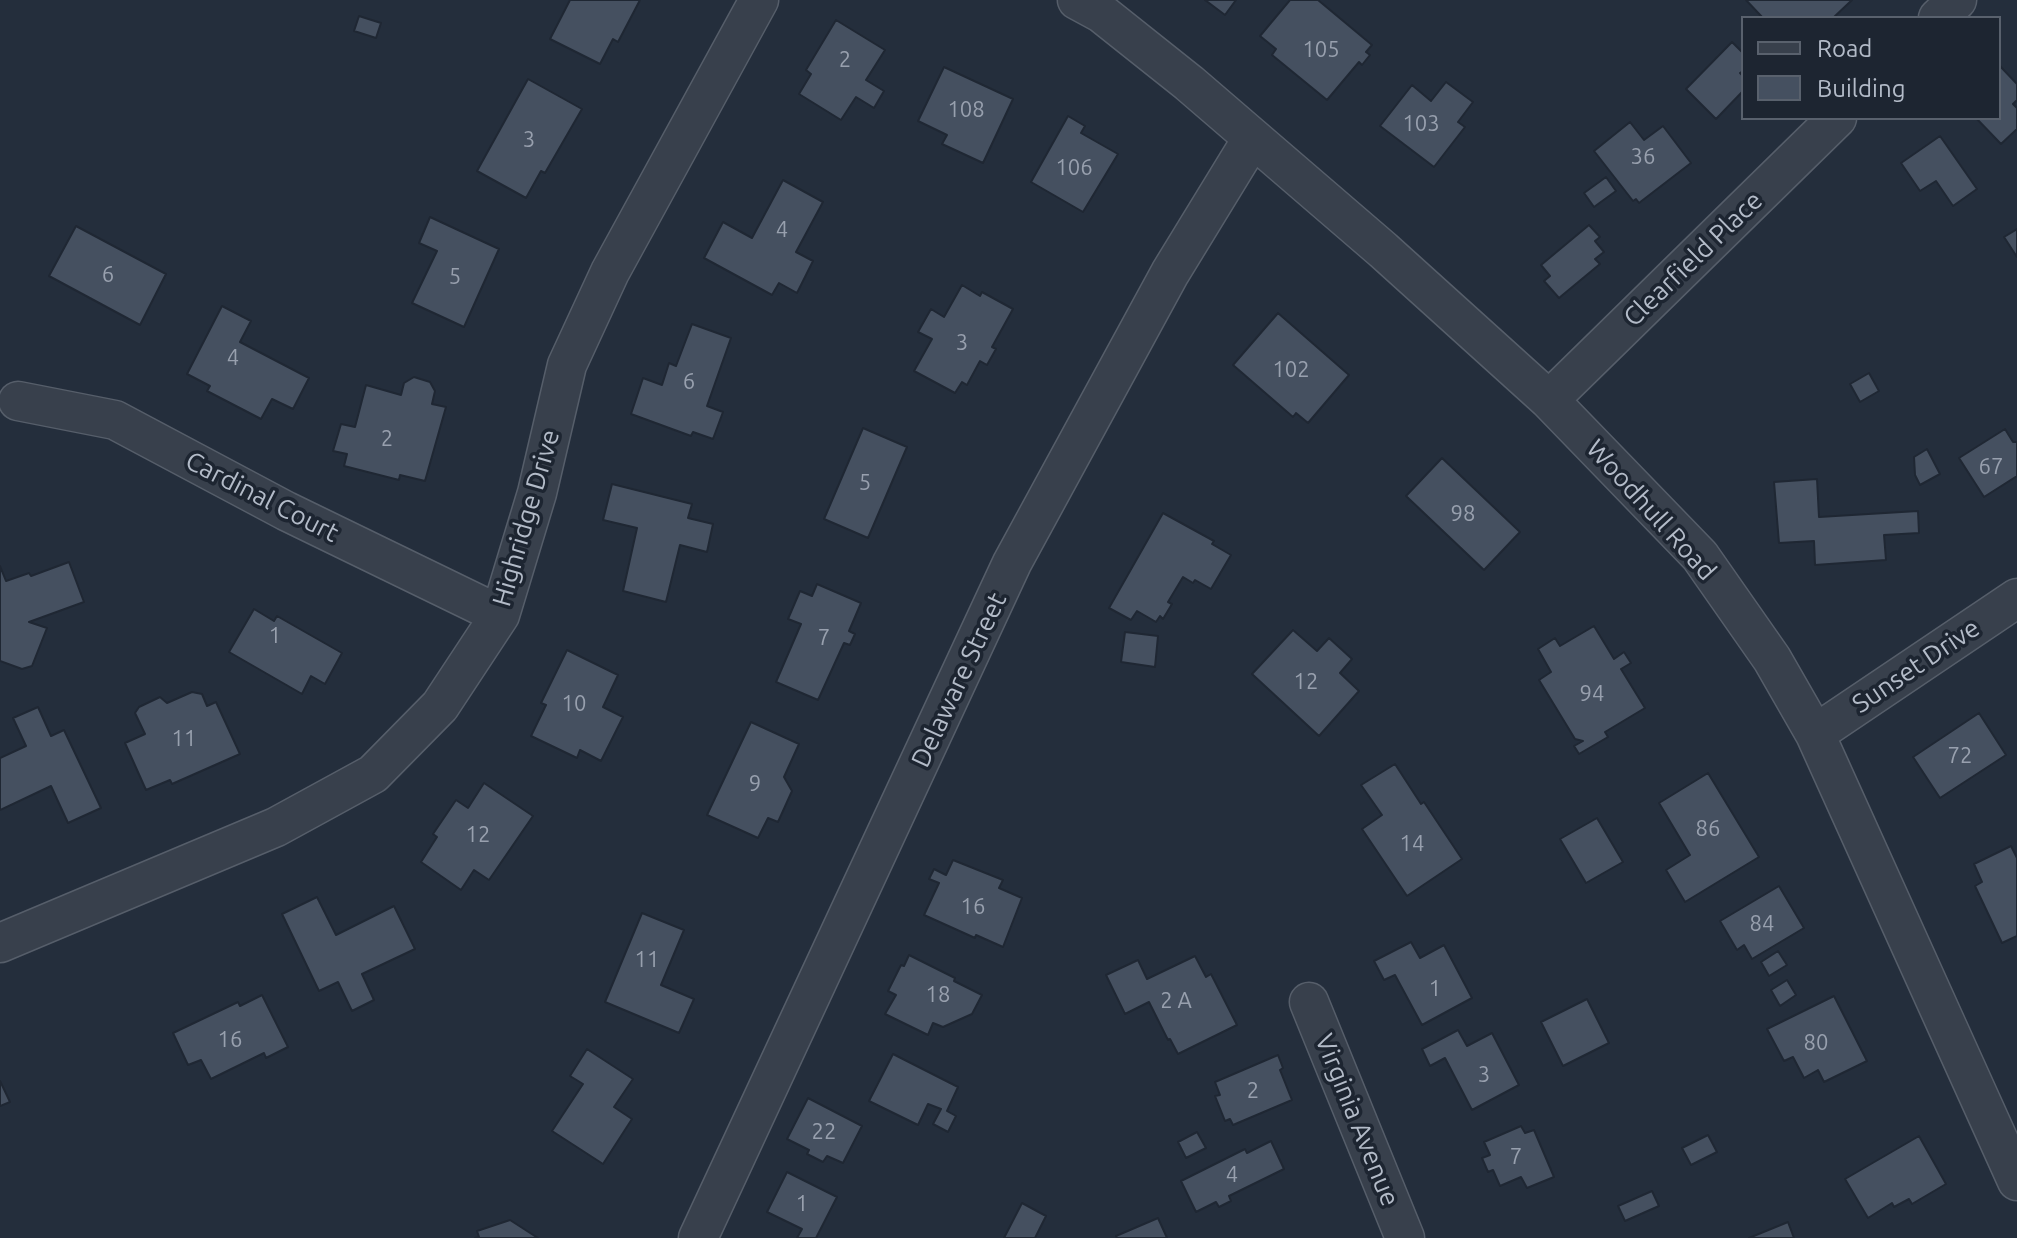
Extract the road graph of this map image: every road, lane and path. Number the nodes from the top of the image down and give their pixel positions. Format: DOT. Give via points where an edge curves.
graph roads {
  1 [pos="759,0"];
  2 [pos="1957,0"];
  3 [pos="1095,4"];
  4 [pos="1940,16"];
  5 [pos="1835,120"];
  6 [pos="1252,139"];
  7 [pos="1549,400"];
  8 [pos="18,401"];
  9 [pos="2017,598"];
  10 [pos="500,615"];
  11 [pos="1815,734"];
  12 [pos="0,943"];
  13 [pos="1309,1002"];
  14 [pos="2007,1125"];
  15 [pos="2017,1181"];
  16 [pos="698,1238"];
  17 [pos="1405,1238"];
  1 -- 10 [label="street, Highridge Drive" via="610,272 567,365 537,493"];
  2 -- 4 [label="street"];
  3 -- 6 [label="street, Woodhull Road"];
  5 -- 7 [label="street, Clearfield Place"];
  6 -- 7 [label="street, Woodhull Road"];
  6 -- 16 [label="street, Delaware Street" via="1170,273 1012,563"];
  7 -- 11 [label="street, Woodhull Road" via="1700,556 1772,659"];
  8 -- 10 [label="street, Cardinal Court" via="115,420"];
  9 -- 11 [label="street, Sunset Drive"];
  10 -- 12 [label="street, Highridge Drive" via="440,706 373,774 276,827"];
  11 -- 14 [label="street, Woodhull Road"];
  13 -- 17 [label="street, Virginia Avenue"];
  14 -- 15 [label="street, Woodhull Road"];
}
